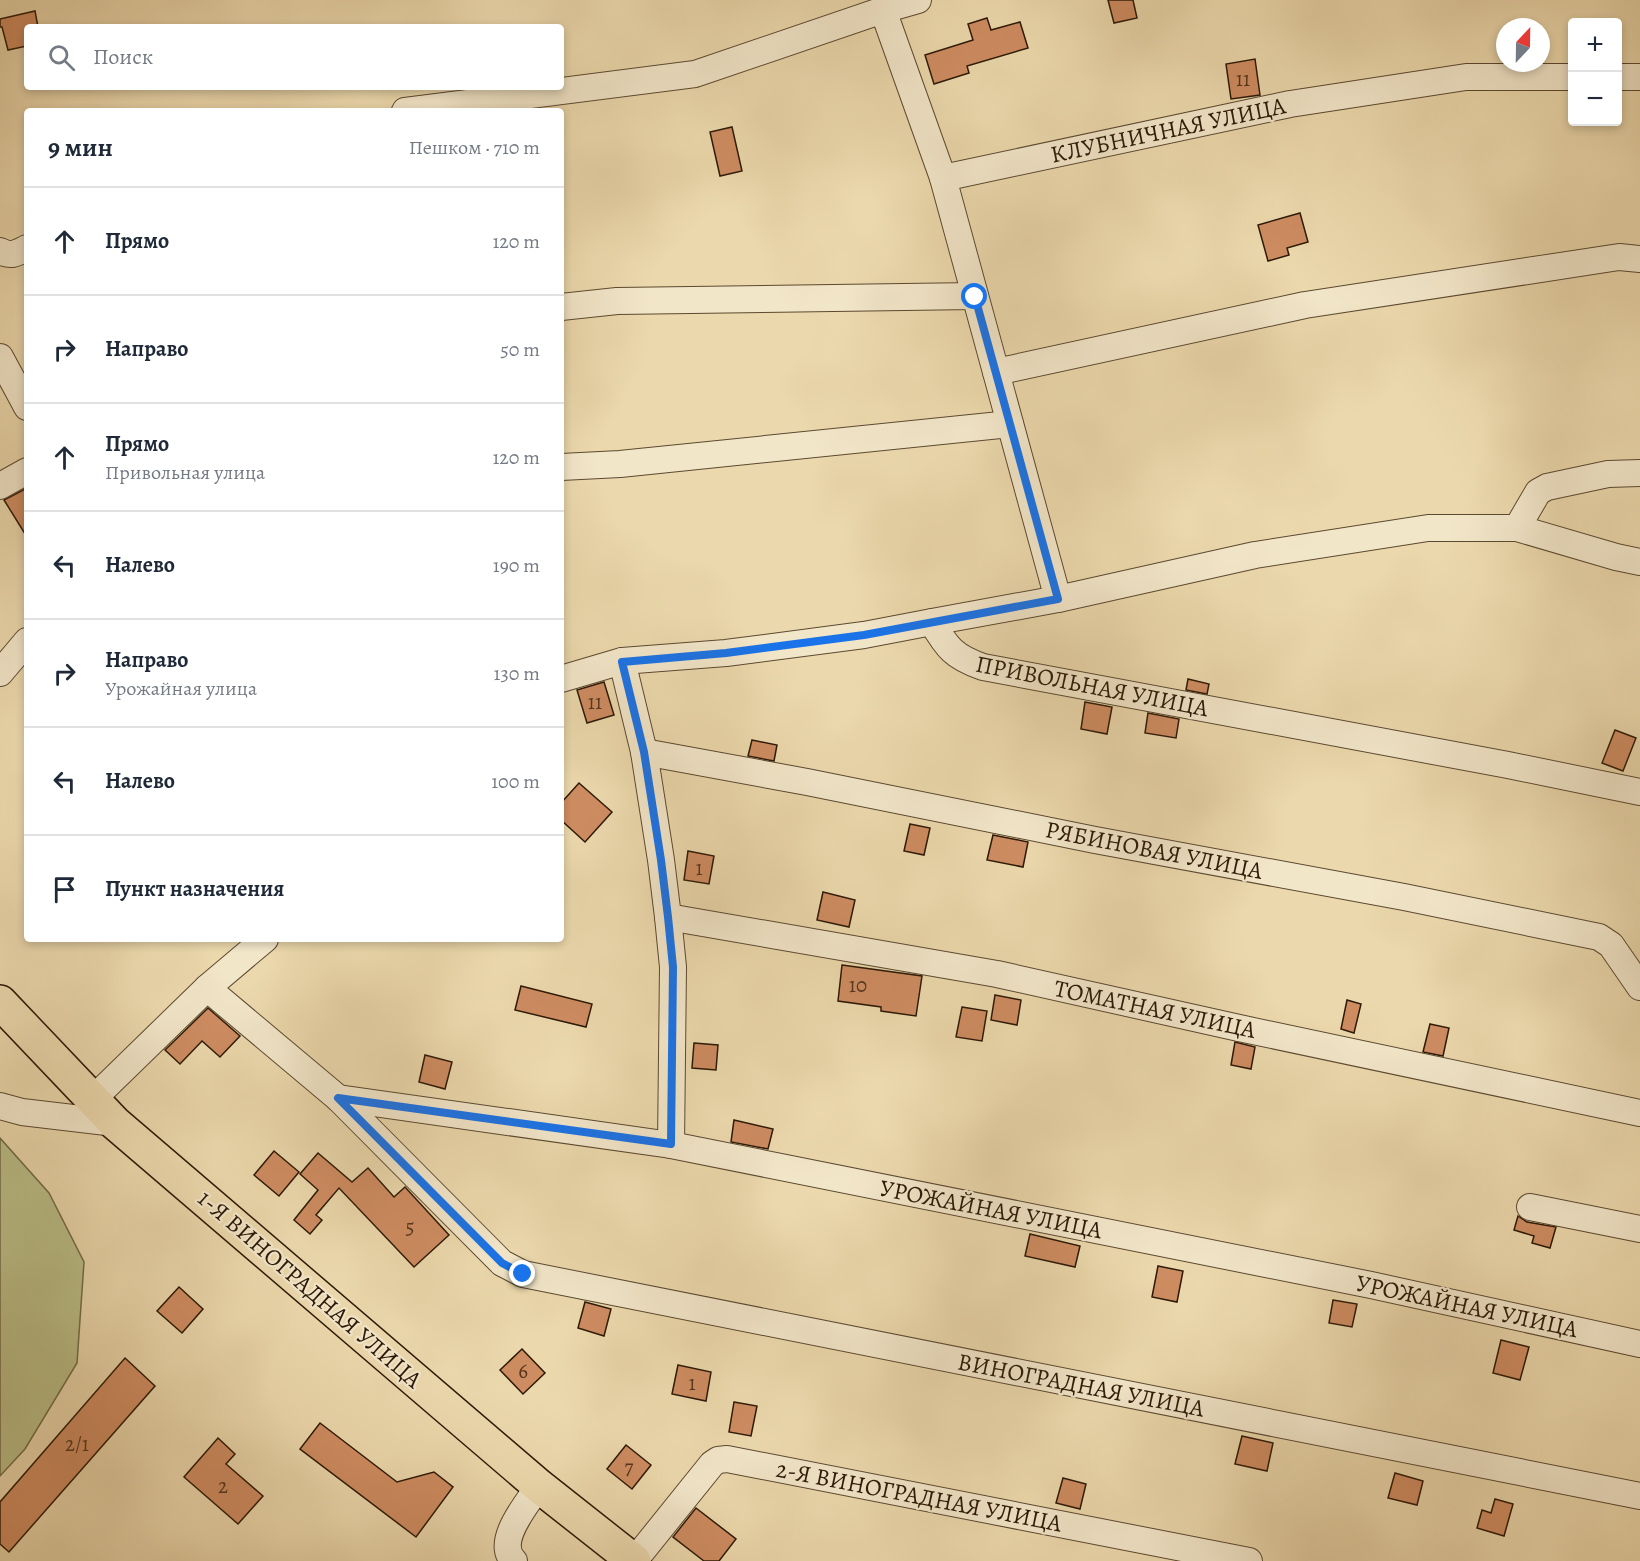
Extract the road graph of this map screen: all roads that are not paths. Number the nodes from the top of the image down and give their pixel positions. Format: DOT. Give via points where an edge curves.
graph roads {
  1 [pos="918,0"];
  2 [pos="883,10"];
  3 [pos="1568,77"];
  4 [pos="1622,77"];
  5 [pos="1640,77"];
  6 [pos="429,108"];
  7 [pos="943,178"];
  8 [pos="24,250"];
  9 [pos="0,251"];
  10 [pos="1640,259"];
  11 [pos="975,297"];
  12 [pos="564,307"];
  13 [pos="0,357"];
  14 [pos="996,372"];
  15 [pos="24,401"];
  16 [pos="1010,424"];
  17 [pos="564,467"];
  18 [pos="24,473"];
  19 [pos="1640,473"];
  20 [pos="0,486"];
  21 [pos="1517,528"];
  22 [pos="1632,557"];
  23 [pos="1058,599"];
  24 [pos="932,622"];
  25 [pos="24,645"];
  26 [pos="622,662"];
  27 [pos="0,673"];
  28 [pos="564,678"];
  29 [pos="644,752"];
  30 [pos="1640,792"];
  31 [pos="668,917"];
  32 [pos="261,942"];
  33 [pos="1640,987"];
  34 [pos="207,988"];
  35 [pos="0,1002"];
  36 [pos="338,1098"];
  37 [pos="0,1106"];
  38 [pos="104,1111"];
  39 [pos="1640,1113"];
  40 [pos="671,1144"];
  41 [pos="1530,1207"];
  42 [pos="1640,1229"];
  43 [pos="1640,1344"];
  44 [pos="539,1486"];
  45 [pos="1640,1496"];
  46 [pos="514,1561"];
  47 [pos="634,1561"];
  48 [pos="1249,1561"];
  1 -- 2 [label="street"];
  2 -- 6 [label="street" via="695,74"];
  2 -- 7 [label="street"];
  3 -- 7 [label="street, КЛУБНИЧНАЯ УЛИЦА" via="1466,77 1290,104"];
  4 -- 5 [label="street"];
  7 -- 11 [label="street"];
  8 -- 9 [label="street" via="13,255"];
  10 -- 14 [label="street" via="1619,257 1305,305"];
  11 -- 12 [label="street" via="616,301"];
  11 -- 14 [label="street"];
  13 -- 15 [label="street"];
  14 -- 16 [label="street"];
  16 -- 17 [label="street"];
  16 -- 23 [label="street"];
  18 -- 20 [label="street"];
  19 -- 21 [label="street" via="1608,474 1547,487 1538,492"];
  21 -- 22 [label="street"];
  21 -- 23 [label="street" via="1428,528 1290,549"];
  23 -- 24 [label="street"];
  24 -- 26 [label="street" via="726,653"];
  24 -- 30 [label="street, ПРИВОЛЬНАЯ УЛИЦА" via="952,652 983,667"];
  25 -- 27 [label="street"];
  26 -- 28 [label="street"];
  26 -- 29 [label="street"];
  29 -- 31 [label="street"];
  29 -- 33 [label="street, РЯБИНОВАЯ УЛИЦА" via="1599,938 1611,945"];
  31 -- 39 [label="street, ТОМАТНАЯ УЛИЦА" via="997,974"];
  31 -- 40 [label="street" via="673,967"];
  32 -- 34 [label="street"];
  34 -- 36 [label="street"];
  34 -- 38 [label="street"];
  35 -- 38 [label="main road, 1-Я ВИНОГРАДНАЯ УЛИЦА"];
  36 -- 40 [label="street, УРОЖАЙНАЯ УЛИЦА"];
  36 -- 45 [label="street, ВИНОГРАДНАЯ УЛИЦА" via="502,1263 523,1274"];
  37 -- 38 [label="street" via="22,1112"];
  38 -- 44 [label="main road, 1-Я ВИНОГРАДНАЯ УЛИЦА"];
  40 -- 43 [label="street, УРОЖАЙНАЯ УЛИЦА"];
  41 -- 42 [label="street"];
  44 -- 46 [label="street" via="509,1533 506,1543"];
  44 -- 47 [label="main road, 1-Я ВИНОГРАДНАЯ УЛИЦА"];
  47 -- 48 [label="street, 2-Я ВИНОГРАДНАЯ УЛИЦА" via="712,1464 727,1459"];
}
